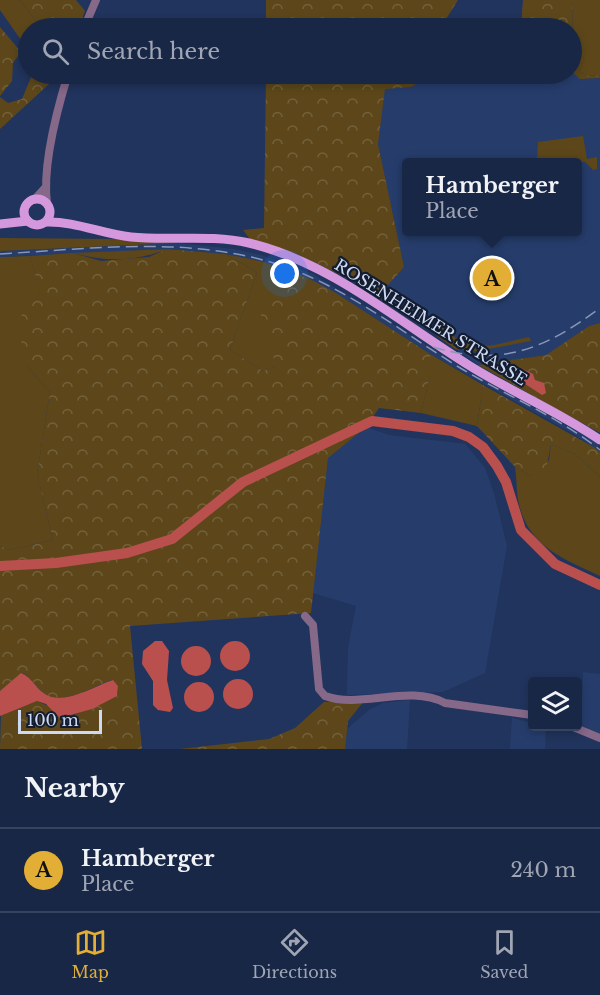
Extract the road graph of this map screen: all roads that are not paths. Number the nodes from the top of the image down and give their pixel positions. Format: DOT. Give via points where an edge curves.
graph roads {
  1 [pos="96,0"];
  2 [pos="88,18"];
  3 [pos="66,84"];
  4 [pos="45,188"];
  5 [pos="35,199"];
  6 [pos="49,207"];
  7 [pos="26,216"];
  8 [pos="63,221"];
  9 [pos="46,222"];
  10 [pos="0,224"];
  11 [pos="600,440"];
  12 [pos="305,616"];
  13 [pos="528,714"];
  14 [pos="582,731"];
  15 [pos="600,738"];
  1 -- 2 [label="street"];
  3 -- 4 [label="street"];
  4 -- 5 [label="street"];
  4 -- 6 [label="street"];
  5 -- 6 [label="main road"];
  5 -- 7 [label="main road" via="28,202"];
  6 -- 8 [label="main road, ROSENHEIMER STRASSE"];
  6 -- 9 [label="main road"];
  7 -- 9 [label="main road" via="37,225"];
  7 -- 10 [label="main road"];
  8 -- 9 [label="main road, ROSENHEIMER STRASSE"];
  8 -- 11 [label="main road, ROSENHEIMER STRASSE" via="131,237 248,243 288,257 333,278 472,368"];
  12 -- 13 [label="street" via="313,625 319,689 325,696 413,696"];
  14 -- 15 [label="street"];
}
